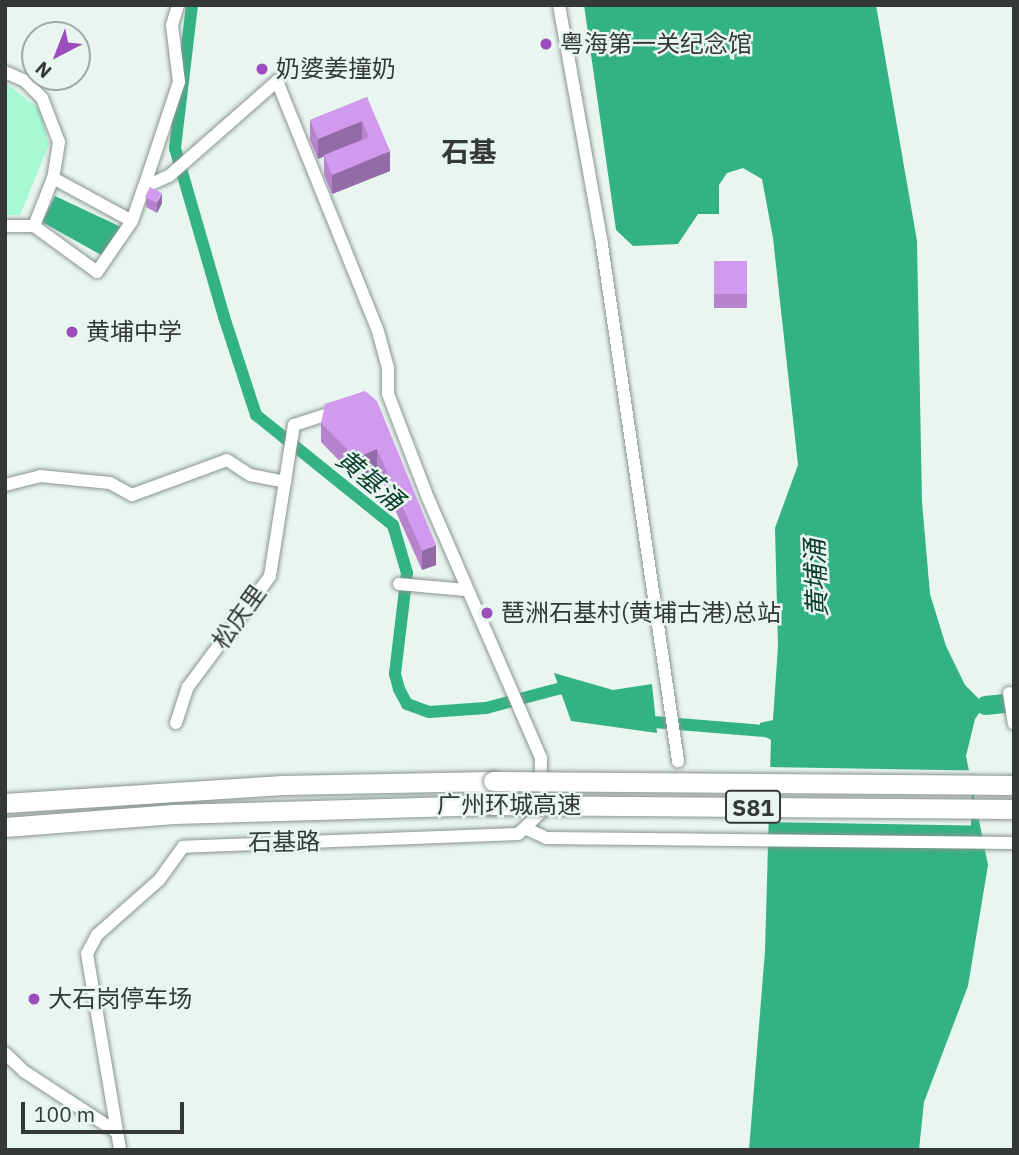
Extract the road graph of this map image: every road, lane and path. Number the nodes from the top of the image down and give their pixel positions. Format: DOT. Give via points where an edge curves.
graph roads {
  1 [pos="178,5"];
  2 [pos="558,5"];
  3 [pos="5,72"];
  4 [pos="53,178"];
  5 [pos="144,187"];
  6 [pos="132,222"];
  7 [pos="5,226"];
  8 [pos="34,226"];
  9 [pos="352,406"];
  10 [pos="285,481"];
  11 [pos="7,486"];
  12 [pos="399,584"];
  13 [pos="466,590"];
  14 [pos="1010,700"];
  15 [pos="176,723"];
  16 [pos="1014,723"];
  17 [pos="678,761"];
  18 [pos="1014,785"];
  19 [pos="5,803"];
  20 [pos="1014,809"];
  21 [pos="12,827"];
  22 [pos="527,829"];
  23 [pos="1014,843"];
  24 [pos="5,1053"];
  25 [pos="114,1130"];
  26 [pos="120,1150"];
  1 -- 5 [label="street" via="172,25 179,82"];
  2 -- 17 [label="street" via="600,237"];
  3 -- 4 [label="street" via="25,81 54,119 59,142"];
  4 -- 6 [label="street"];
  4 -- 8 [label="street"];
  5 -- 6 [label="street"];
  5 -- 13 [label="street" via="169,176 277,81 377,328 388,368 382,396"];
  6 -- 8 [label="street" via="97,272"];
  7 -- 8 [label="street"];
  9 -- 10 [label="street, 松庆里" via="295,425"];
  10 -- 11 [label="street" via="250,475 227,460 132,495 110,482 40,476"];
  10 -- 15 [label="street, 松庆里" via="270,576 188,687"];
  12 -- 13 [label="street"];
  13 -- 22 [label="street" via="541,758 540,813"];
  14 -- 16 [label="street"];
  18 -- 19 [label="highway, 广州环城高速 / S81, bridge" via="400,781"];
  20 -- 21 [label="highway, 广州环城高速 / S81, bridge" via="368,806"];
  22 -- 23 [label="street" via="546,838"];
  22 -- 25 [label="street, 石基路" via="484,838 183,847 159,880 97,935 87,954"];
  24 -- 25 [label="street" via="25,1072"];
  25 -- 26 [label="street, 石基路"];
}
